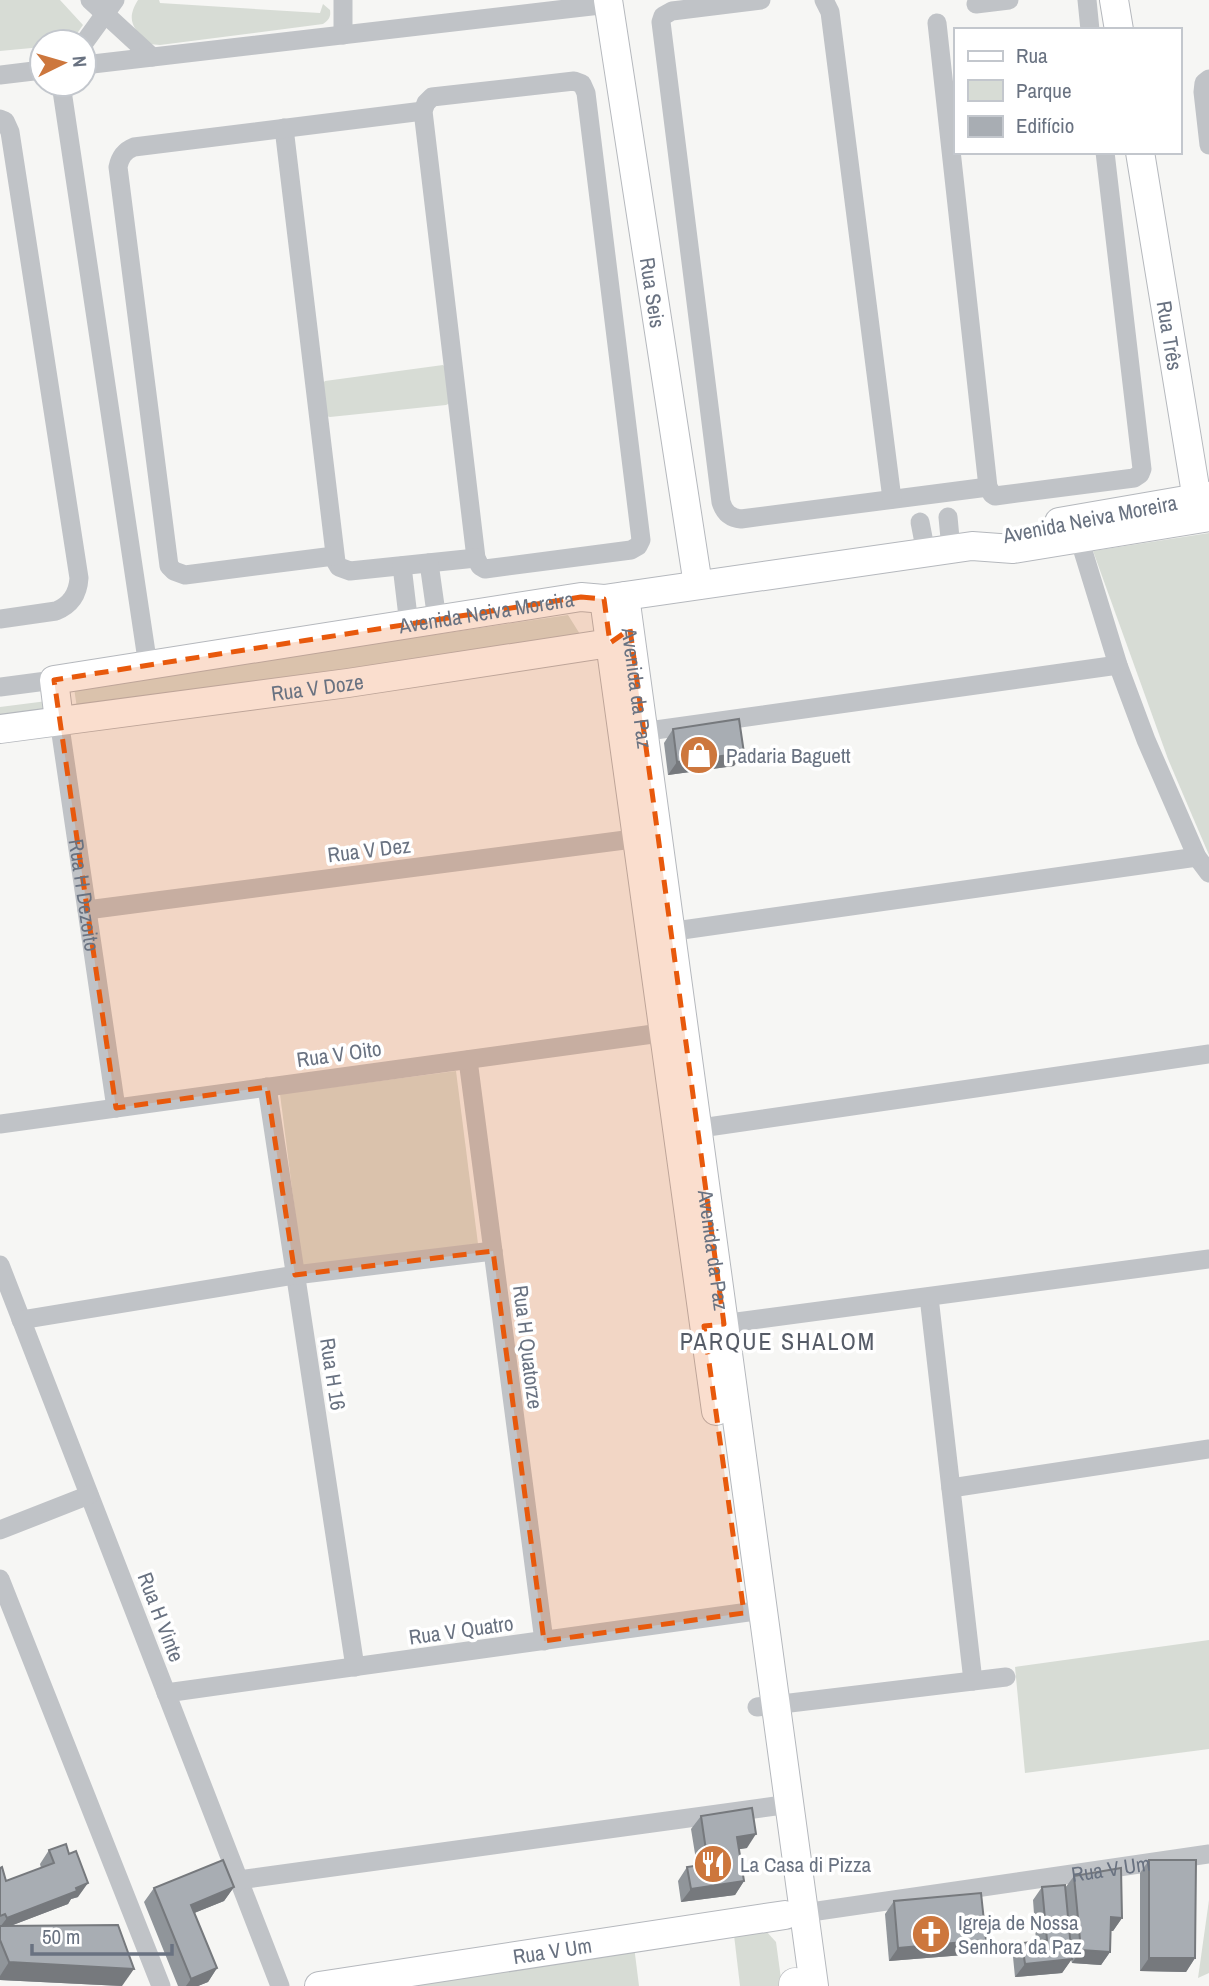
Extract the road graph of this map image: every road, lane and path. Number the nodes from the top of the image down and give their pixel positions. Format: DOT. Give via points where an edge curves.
graph roads {
  1 [pos="90,0"];
  2 [pos="343,0"];
  3 [pos="761,0"];
  4 [pos="824,0"];
  5 [pos="1009,0"];
  6 [pos="1087,0"];
  7 [pos="1114,0"];
  8 [pos="608,2"];
  9 [pos="976,4"];
  10 [pos="110,7"];
  11 [pos="937,23"];
  12 [pos="95,28"];
  13 [pos="1090,28"];
  14 [pos="1119,28"];
  15 [pos="343,35"];
  16 [pos="152,57"];
  17 [pos="98,63"];
  18 [pos="28,72"];
  19 [pos="0,75"];
  20 [pos="1209,79"];
  21 [pos="63,98"];
  22 [pos="423,111"];
  23 [pos="0,119"];
  24 [pos="284,128"];
  25 [pos="1209,145"];
  26 [pos="1105,154"];
  27 [pos="1140,154"];
  28 [pos="988,487"];
  29 [pos="892,499"];
  30 [pos="1204,507"];
  31 [pos="947,517"];
  32 [pos="920,522"];
  33 [pos="1079,538"];
  34 [pos="950,549"];
  35 [pos="334,556"];
  36 [pos="477,558"];
  37 [pos="429,563"];
  38 [pos="402,566"];
  39 [pos="698,585"];
  40 [pos="615,597"];
  41 [pos="0,619"];
  42 [pos="437,620"];
  43 [pos="409,625"];
  44 [pos="620,636"];
  45 [pos="148,666"];
  46 [pos="1118,666"];
  47 [pos="54,680"];
  48 [pos="0,687"];
  49 [pos="59,720"];
  50 [pos="0,729"];
  51 [pos="633,733"];
  52 [pos="648,837"];
  53 [pos="1197,857"];
  54 [pos="1209,873"];
  55 [pos="87,910"];
  56 [pos="661,933"];
  57 [pos="674,1031"];
  58 [pos="1209,1054"];
  59 [pos="468,1060"];
  60 [pos="267,1087"];
  61 [pos="116,1108"];
  62 [pos="0,1124"];
  63 [pos="688,1130"];
  64 [pos="493,1251"];
  65 [pos="1209,1259"];
  66 [pos="0,1265"];
  67 [pos="295,1275"];
  68 [pos="929,1297"];
  69 [pos="21,1320"];
  70 [pos="714,1325"];
  71 [pos="1209,1449"];
  72 [pos="951,1488"];
  73 [pos="89,1495"];
  74 [pos="0,1530"];
  75 [pos="0,1579"];
  76 [pos="753,1612"];
  77 [pos="544,1641"];
  78 [pos="355,1667"];
  79 [pos="1006,1677"];
  80 [pos="973,1681"];
  81 [pos="166,1693"];
  82 [pos="766,1706"];
  83 [pos="780,1806"];
  84 [pos="1209,1854"];
  85 [pos="239,1880"];
  86 [pos="795,1914"];
  87 [pos="161,1986"];
  88 [pos="280,1986"];
  89 [pos="319,1986"];
  90 [pos="800,1986"];
  1 -- 10 [label="street"];
  2 -- 15 [label="street"];
  3 -- 29 [label="street" via="668,12 661,22 721,502 727,514 741,519"];
  4 -- 29 [label="street" via="830,12"];
  5 -- 9 [label="street"];
  6 -- 13 [label="street"];
  7 -- 14 [label="street"];
  8 -- 15 [label="street"];
  8 -- 39 [label="street, Rua Seis"];
  10 -- 12 [label="street"];
  10 -- 16 [label="street"];
  11 -- 28 [label="street"];
  15 -- 16 [label="street"];
  16 -- 17 [label="street"];
  18 -- 19 [label="street"];
  20 -- 25 [label="street" via="1203,92"];
  21 -- 45 [label="street"];
  22 -- 24 [label="street"];
  22 -- 36 [label="street"];
  22 -- 36 [label="street" via="432,97 573,80 584,87 641,537 631,550 488,569 482,568"];
  23 -- 41 [label="street" via="10,132 79,578 76,595 64,608"];
  24 -- 35 [label="street"];
  24 -- 35 [label="street" via="134,147 127,150 118,167 170,566 186,575"];
  26 -- 28 [label="street" via="1142,469 1134,478 999,496"];
  27 -- 30 [label="street, Rua Três"];
  28 -- 29 [label="street"];
  30 -- 33 [label="street, Avenida Neiva Moreira"];
  30 -- 34 [label="street, Avenida Neiva Moreira" via="1010,531"];
  31 -- 34 [label="street"];
  32 -- 34 [label="street"];
  33 -- 34 [label="street, Avenida Neiva Moreira" via="1013,550"];
  33 -- 46 [label="street"];
  34 -- 39 [label="street, Avenida Neiva Moreira"];
  35 -- 38 [label="street" via="339,567 350,571"];
  36 -- 37 [label="street"];
  37 -- 38 [label="street"];
  37 -- 42 [label="street"];
  38 -- 43 [label="street"];
  39 -- 40 [label="street, Avenida Neiva Moreira"];
  40 -- 42 [label="street, Avenida Neiva Moreira" via="581,597"];
  40 -- 44 [label="street, Avenida da Paz"];
  42 -- 43 [label="street, Avenida Neiva Moreira"];
  43 -- 45 [label="street, Avenida Neiva Moreira"];
  44 -- 49 [label="street, Rua V Doze" via="348,683"];
  44 -- 51 [label="street, Avenida da Paz"];
  45 -- 47 [label="street, Avenida Neiva Moreira"];
  46 -- 51 [label="street"];
  46 -- 53 [label="street"];
  47 -- 48 [label="street, Avenida Neiva Moreira"];
  47 -- 49 [label="street, Rua H Dezoito"];
  49 -- 50 [label="street, Rua V Doze"];
  49 -- 55 [label="street, Rua H Dezoito"];
  51 -- 52 [label="street, Avenida da Paz"];
  52 -- 55 [label="street, Rua V Dez"];
  52 -- 56 [label="street, Avenida da Paz"];
  53 -- 54 [label="street"];
  53 -- 56 [label="street"];
  55 -- 61 [label="street, Rua H Dezoito"];
  56 -- 57 [label="street, Avenida da Paz"];
  57 -- 59 [label="street, Rua V Oito"];
  57 -- 63 [label="street, Avenida da Paz"];
  58 -- 63 [label="street"];
  59 -- 60 [label="street, Rua V Oito"];
  59 -- 64 [label="street, Rua H Quatorze"];
  60 -- 61 [label="street, Rua V Oito"];
  60 -- 67 [label="street, Rua H 16"];
  61 -- 62 [label="street, Rua V Oito"];
  63 -- 70 [label="street, Avenida da Paz"];
  64 -- 67 [label="street"];
  64 -- 77 [label="street, Rua H Quatorze"];
  65 -- 68 [label="street"];
  66 -- 69 [label="street, Rua H Vinte"];
  67 -- 69 [label="street"];
  67 -- 78 [label="street, Rua H 16"];
  68 -- 70 [label="street"];
  68 -- 72 [label="street"];
  69 -- 73 [label="street, Rua H Vinte"];
  70 -- 76 [label="street, Avenida da Paz"];
  71 -- 72 [label="street"];
  72 -- 80 [label="street"];
  73 -- 74 [label="street"];
  73 -- 81 [label="street, Rua H Vinte"];
  75 -- 87 [label="street"];
  76 -- 77 [label="street, Rua V Quatro"];
  76 -- 82 [label="street, Avenida da Paz"];
  77 -- 78 [label="street, Rua V Quatro"];
  78 -- 81 [label="street, Rua V Quatro"];
  79 -- 80 [label="street"];
  80 -- 82 [label="street"];
  81 -- 85 [label="street, Rua H Vinte"];
  82 -- 83 [label="street, Avenida da Paz"];
  83 -- 85 [label="street"];
  83 -- 86 [label="street, Avenida da Paz"];
  84 -- 86 [label="street, Rua V Um"];
  85 -- 88 [label="street, Rua H Vinte"];
  86 -- 89 [label="street, Rua V Um"];
  86 -- 90 [label="street, Avenida da Paz"];
}
